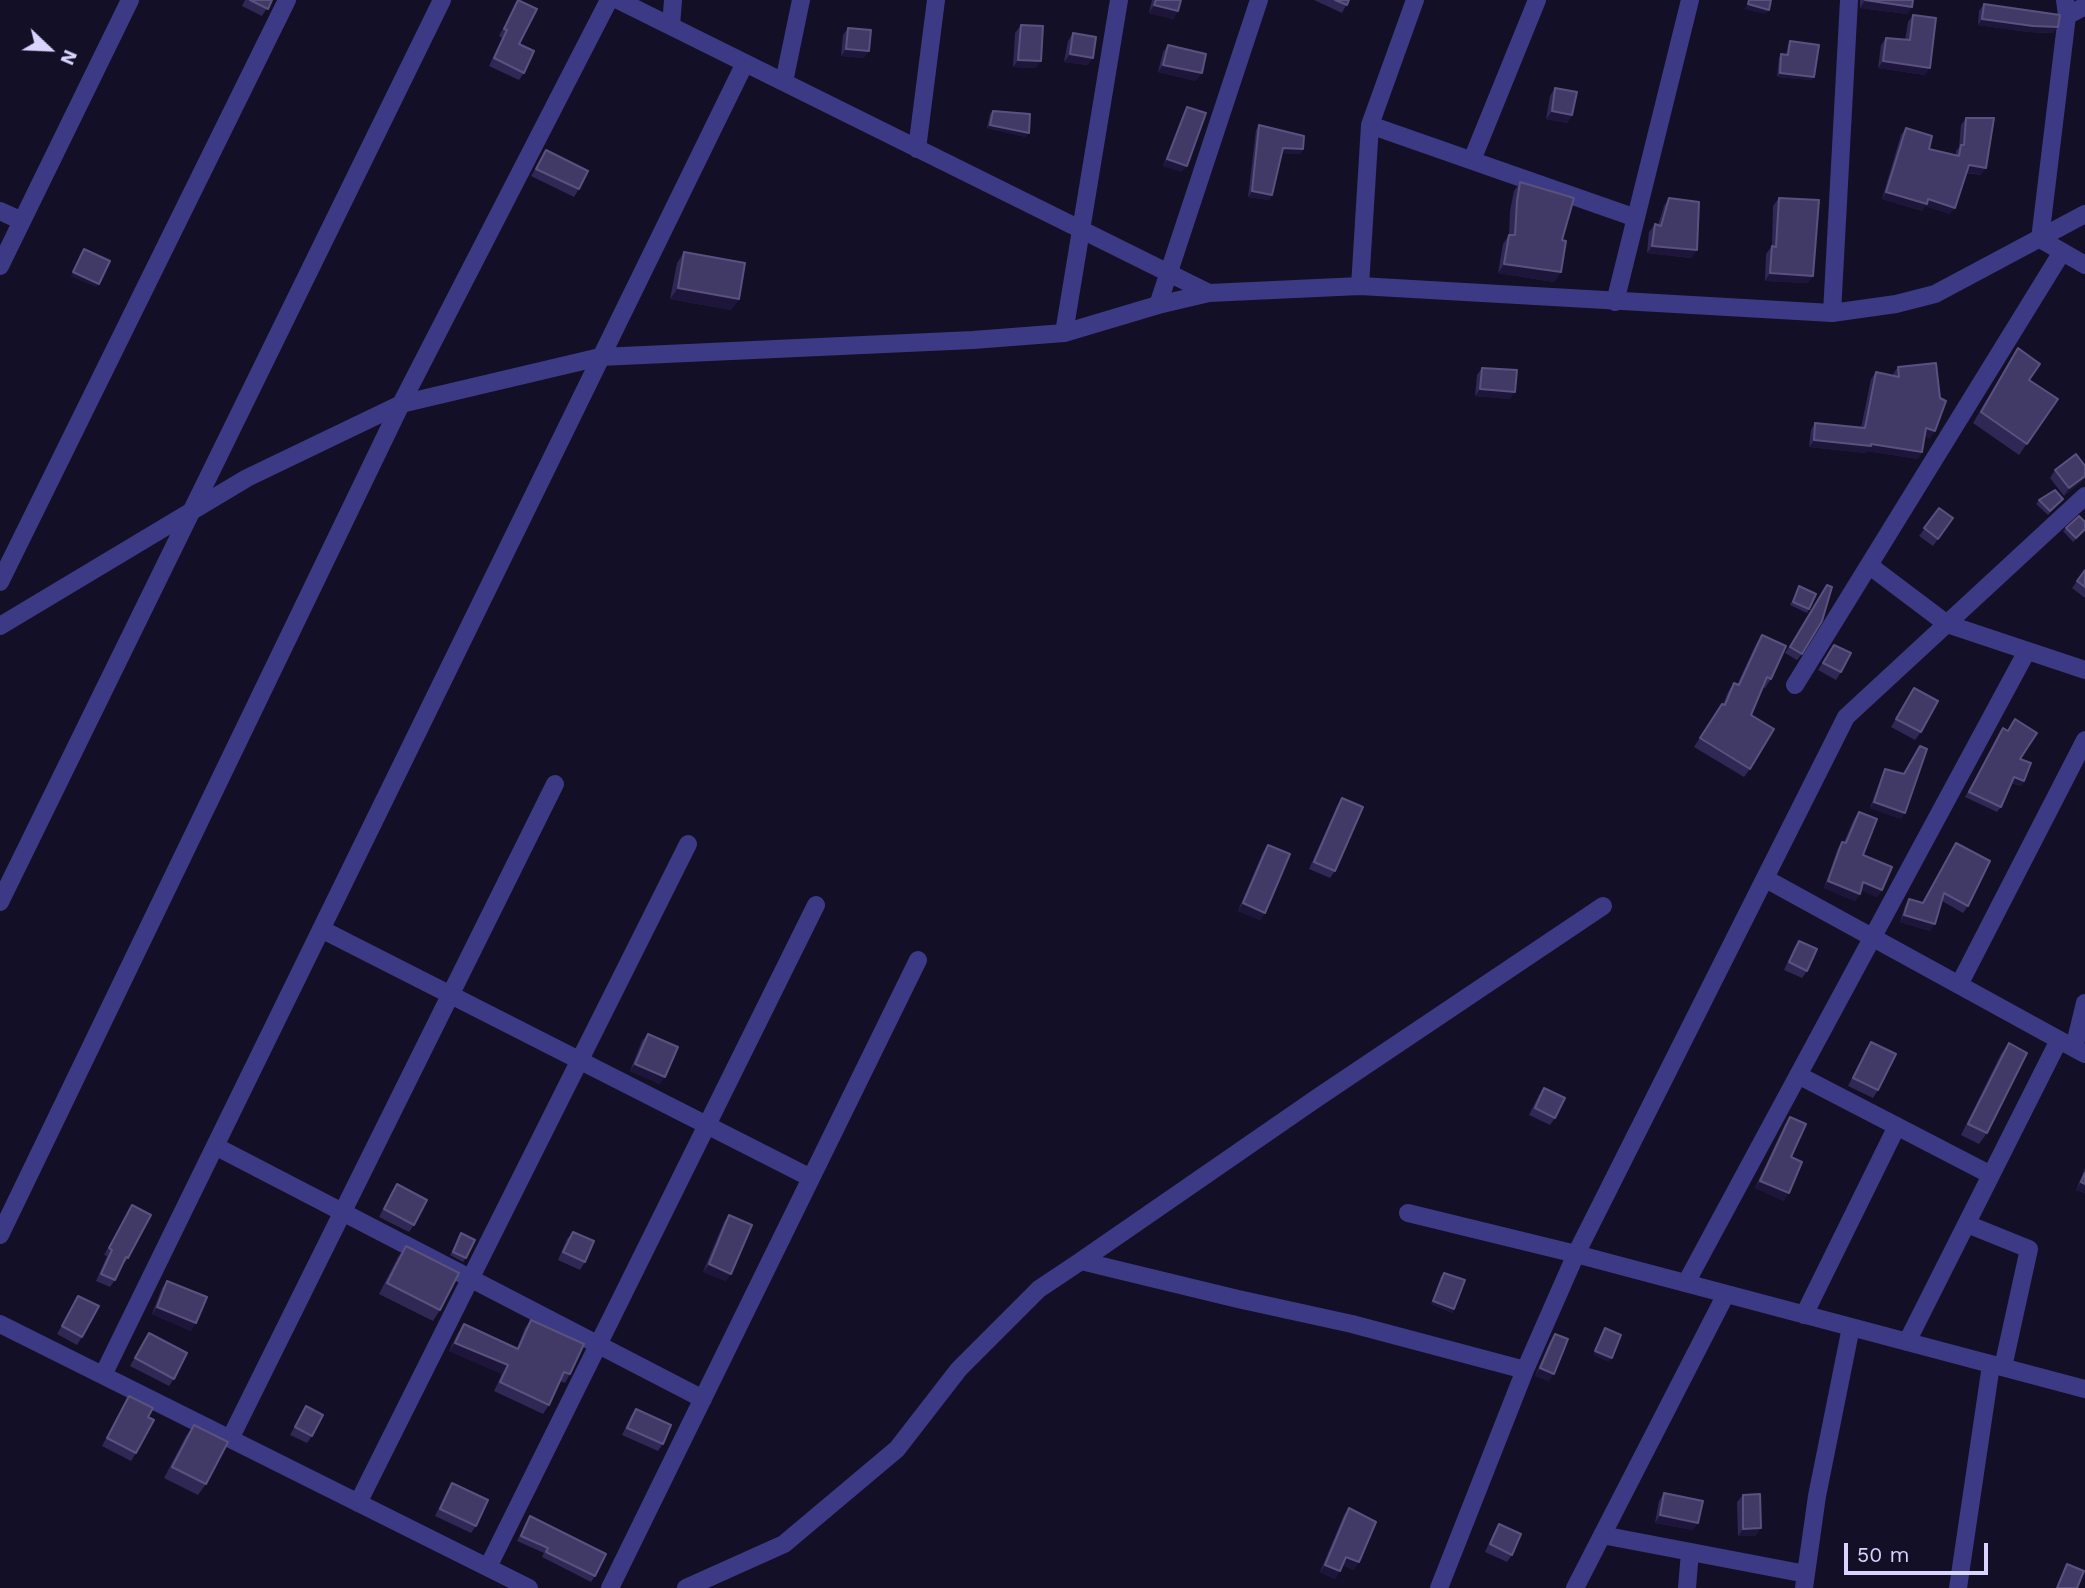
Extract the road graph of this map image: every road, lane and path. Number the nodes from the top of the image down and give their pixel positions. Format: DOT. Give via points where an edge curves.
graph roads {
  1 [pos="130,0"];
  2 [pos="287,0"];
  3 [pos="442,0"];
  4 [pos="609,0"];
  5 [pos="618,0"];
  6 [pos="673,0"];
  7 [pos="801,0"];
  8 [pos="936,0"];
  9 [pos="1119,0"];
  10 [pos="1259,0"];
  11 [pos="1415,0"];
  12 [pos="1537,0"];
  13 [pos="1690,0"];
  14 [pos="1849,0"];
  15 [pos="2085,6"];
  16 [pos="2066,8"];
  17 [pos="671,26"];
  18 [pos="745,63"];
  19 [pos="784,82"];
  20 [pos="1370,125"];
  21 [pos="917,149"];
  22 [pos="1472,160"];
  23 [pos="0,211"];
  24 [pos="2085,214"];
  25 [pos="1636,218"];
  26 [pos="22,221"];
  27 [pos="1082,229"];
  28 [pos="2040,239"];
  29 [pos="2062,252"];
  30 [pos="2085,265"];
  31 [pos="0,266"];
  32 [pos="1169,273"];
  33 [pos="1360,286"];
  34 [pos="1209,293"];
  35 [pos="1615,302"];
  36 [pos="1158,305"];
  37 [pos="1832,313"];
  38 [pos="1065,333"];
  39 [pos="600,357"];
  40 [pos="401,404"];
  41 [pos="2085,496"];
  42 [pos="193,509"];
  43 [pos="1870,566"];
  44 [pos="0,582"];
  45 [pos="1947,624"];
  46 [pos="0,626"];
  47 [pos="2027,651"];
  48 [pos="2085,670"];
  49 [pos="1795,685"];
  50 [pos="2085,740"];
  51 [pos="555,784"];
  52 [pos="688,844"];
  53 [pos="1766,879"];
  54 [pos="0,902"];
  55 [pos="816,905"];
  56 [pos="1603,906"];
  57 [pos="321,929"];
  58 [pos="1872,937"];
  59 [pos="918,960"];
  60 [pos="1959,985"];
  61 [pos="451,995"];
  62 [pos="2085,1003"];
  63 [pos="2072,1047"];
  64 [pos="579,1060"];
  65 [pos="1798,1075"];
  66 [pos="707,1125"];
  67 [pos="1897,1126"];
  68 [pos="215,1146"];
  69 [pos="1991,1175"];
  70 [pos="811,1178"];
  71 [pos="342,1213"];
  72 [pos="1408,1213"];
  73 [pos="1967,1224"];
  74 [pos="0,1235"];
  75 [pos="1576,1254"];
  76 [pos="1080,1261"];
  77 [pos="470,1279"];
  78 [pos="1686,1283"];
  79 [pos="1726,1294"];
  80 [pos="1804,1315"];
  81 [pos="0,1324"];
  82 [pos="1851,1327"];
  83 [pos="1907,1342"];
  84 [pos="598,1345"];
  85 [pos="1997,1366"];
  86 [pos="1525,1370"];
  87 [pos="103,1375"];
  88 [pos="2085,1389"];
  89 [pos="703,1399"];
  90 [pos="230,1439"];
  91 [pos="358,1503"];
  92 [pos="1602,1535"];
  93 [pos="1690,1552"];
  94 [pos="488,1567"];
  95 [pos="1805,1581"];
  96 [pos="529,1588"];
  97 [pos="610,1588"];
  98 [pos="686,1588"];
  99 [pos="1439,1588"];
  100 [pos="1575,1588"];
  101 [pos="1687,1588"];
  102 [pos="1958,1588"];
  1 -- 26 [label="street"];
  2 -- 44 [label="street"];
  3 -- 42 [label="street"];
  4 -- 40 [label="street"];
  5 -- 17 [label="street"];
  6 -- 17 [label="street"];
  7 -- 19 [label="street"];
  8 -- 21 [label="street"];
  9 -- 27 [label="street"];
  10 -- 32 [label="street"];
  11 -- 20 [label="street"];
  12 -- 22 [label="street"];
  13 -- 25 [label="street"];
  14 -- 37 [label="street"];
  15 -- 16 [label="street"];
  16 -- 28 [label="street"];
  17 -- 18 [label="street"];
  18 -- 19 [label="street"];
  18 -- 39 [label="street"];
  19 -- 21 [label="street"];
  20 -- 22 [label="street"];
  20 -- 33 [label="street"];
  21 -- 27 [label="street"];
  22 -- 25 [label="street"];
  23 -- 26 [label="street"];
  24 -- 28 [label="street"];
  25 -- 35 [label="street"];
  26 -- 31 [label="street"];
  27 -- 32 [label="street"];
  27 -- 38 [label="street"];
  28 -- 29 [label="street"];
  28 -- 37 [label="street" via="1935,294"];
  29 -- 30 [label="street"];
  29 -- 43 [label="street"];
  32 -- 34 [label="street"];
  32 -- 36 [label="street"];
  33 -- 34 [label="street"];
  33 -- 35 [label="street"];
  34 -- 36 [label="street"];
  35 -- 37 [label="street"];
  36 -- 38 [label="street"];
  38 -- 39 [label="street"];
  39 -- 40 [label="street"];
  39 -- 57 [label="street"];
  40 -- 42 [label="street"];
  40 -- 74 [label="street"];
  41 -- 45 [label="street"];
  42 -- 46 [label="street"];
  42 -- 54 [label="street"];
  43 -- 45 [label="street"];
  43 -- 49 [label="street"];
  45 -- 47 [label="street"];
  45 -- 53 [label="street" via="1846,717"];
  47 -- 48 [label="street"];
  47 -- 58 [label="street"];
  50 -- 60 [label="street"];
  51 -- 61 [label="street"];
  52 -- 64 [label="street"];
  53 -- 58 [label="street"];
  53 -- 75 [label="street"];
  55 -- 66 [label="street"];
  56 -- 76 [label="street"];
  57 -- 61 [label="street"];
  57 -- 68 [label="street"];
  58 -- 60 [label="street"];
  58 -- 65 [label="street"];
  59 -- 70 [label="street"];
  60 -- 63 [label="street"];
  61 -- 64 [label="street"];
  61 -- 71 [label="street"];
  62 -- 63 [label="street"];
  63 -- 69 [label="street"];
  64 -- 66 [label="street"];
  64 -- 77 [label="street"];
  65 -- 67 [label="street"];
  65 -- 78 [label="street"];
  66 -- 70 [label="street"];
  66 -- 84 [label="street"];
  67 -- 69 [label="street"];
  67 -- 80 [label="street"];
  68 -- 71 [label="street"];
  68 -- 87 [label="street"];
  69 -- 73 [label="street"];
  70 -- 89 [label="street"];
  71 -- 77 [label="street"];
  71 -- 90 [label="street"];
  72 -- 75 [label="street"];
  73 -- 83 [label="street"];
  73 -- 85 [label="street" via="2029,1250"];
  75 -- 78 [label="street"];
  75 -- 86 [label="street"];
  76 -- 86 [label="street" via="1352,1324"];
  76 -- 98 [label="street" via="1040,1289 959,1369 897,1449 784,1544"];
  77 -- 84 [label="street"];
  77 -- 91 [label="street"];
  78 -- 79 [label="street"];
  79 -- 80 [label="street"];
  79 -- 92 [label="street"];
  80 -- 82 [label="street"];
  81 -- 87 [label="street"];
  82 -- 83 [label="street"];
  82 -- 95 [label="street" via="1816,1496"];
  83 -- 85 [label="street"];
  84 -- 89 [label="street"];
  84 -- 94 [label="street"];
  85 -- 88 [label="street"];
  85 -- 102 [label="street"];
  86 -- 99 [label="street"];
  87 -- 90 [label="street"];
  89 -- 97 [label="street"];
  90 -- 91 [label="street"];
  91 -- 94 [label="street"];
  92 -- 93 [label="street"];
  92 -- 100 [label="street"];
  93 -- 95 [label="street"];
  93 -- 101 [label="street"];
  94 -- 96 [label="street"];
}
